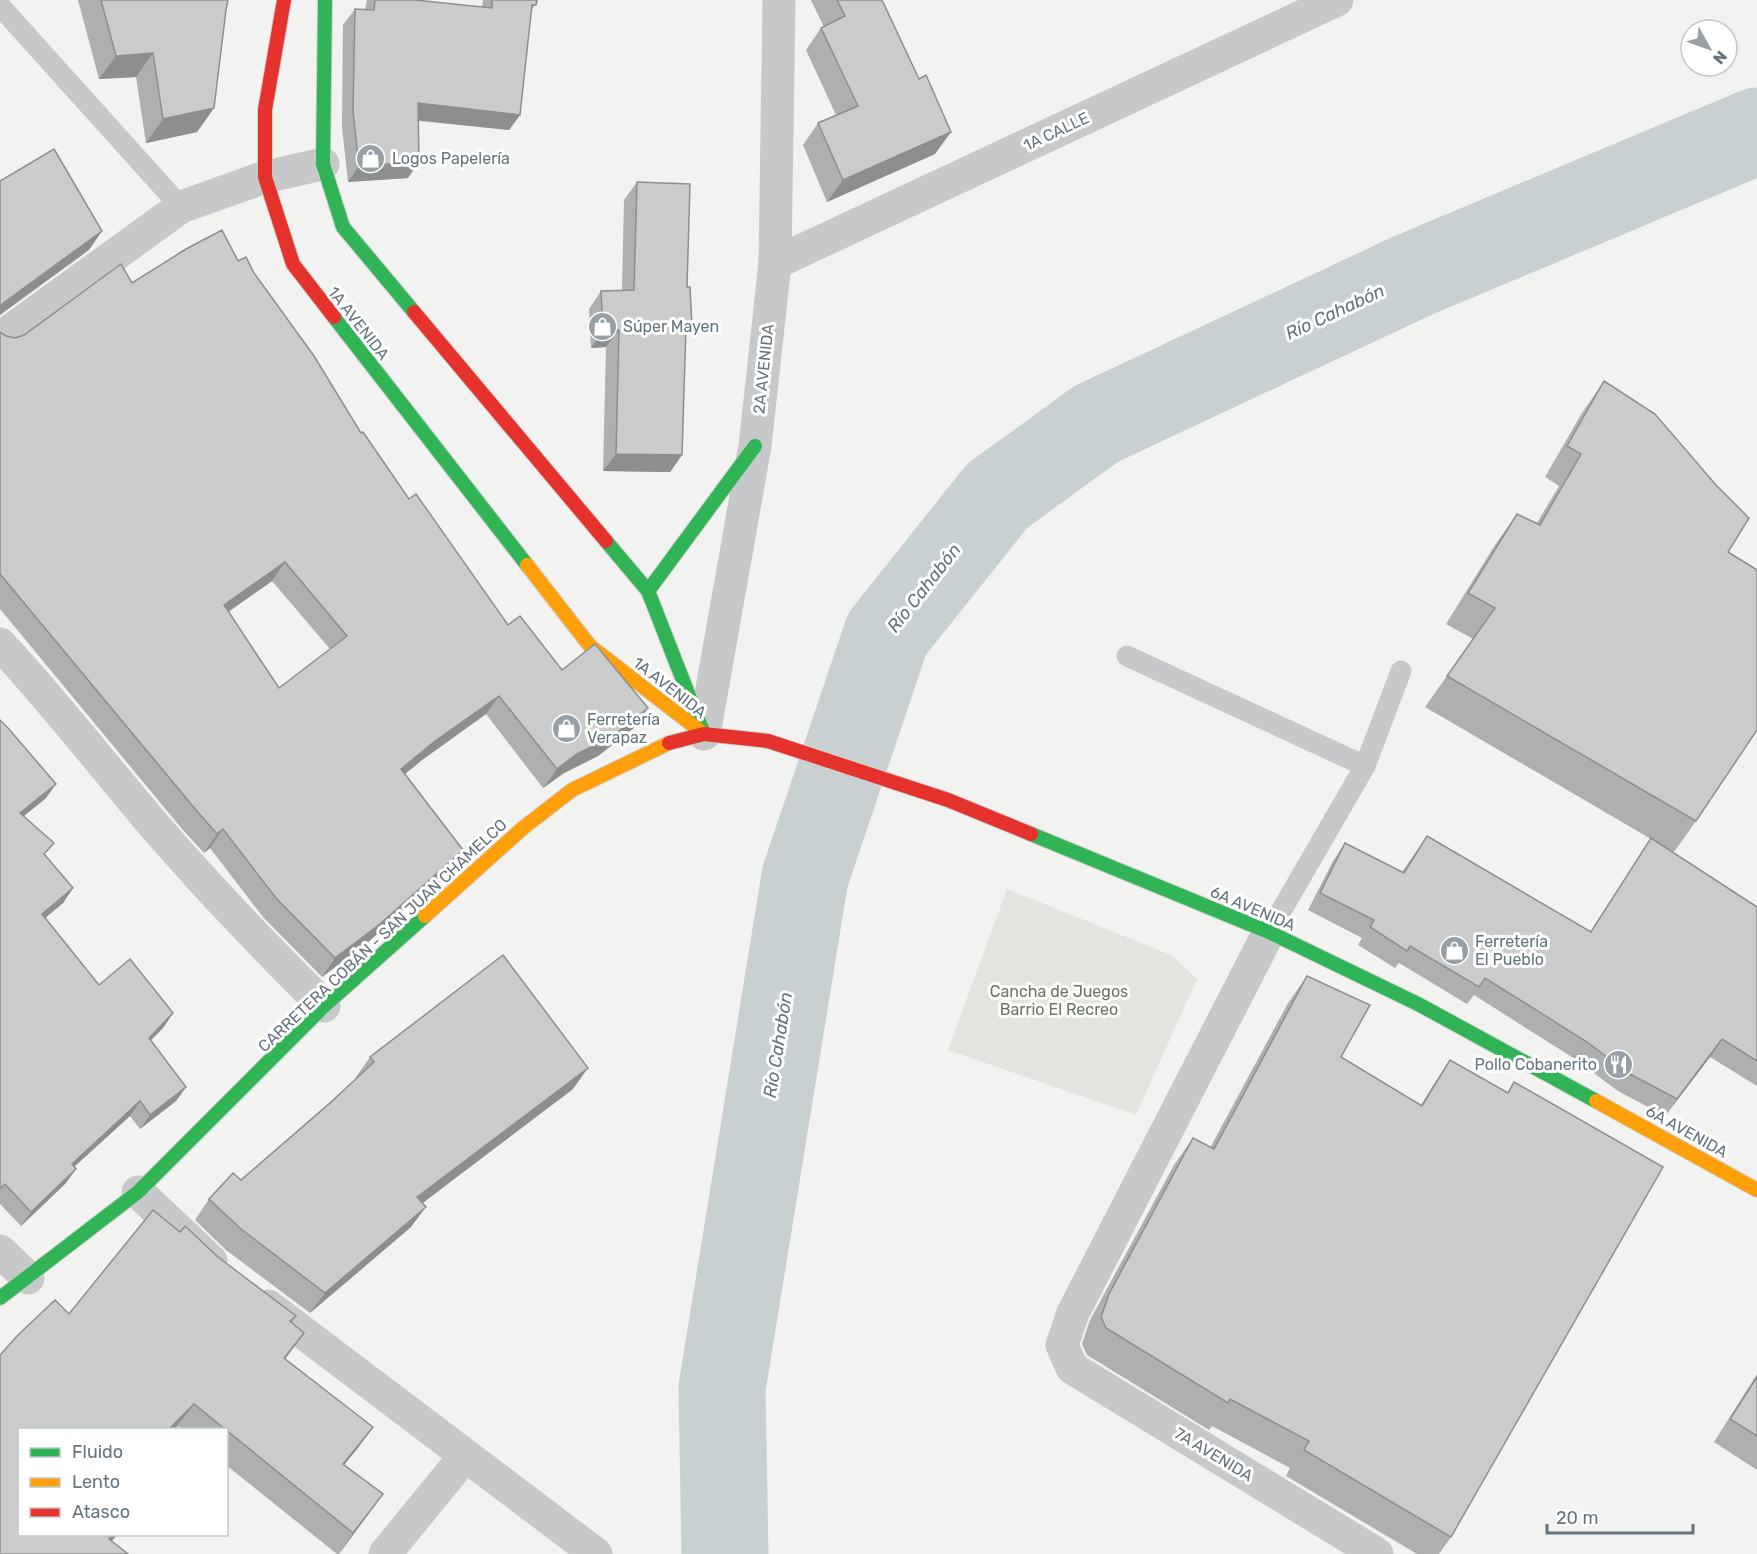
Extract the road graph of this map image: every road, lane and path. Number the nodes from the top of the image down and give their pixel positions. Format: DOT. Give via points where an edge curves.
graph roads {
  1 [pos="284,0"];
  2 [pos="325,0"];
  3 [pos="779,0"];
  4 [pos="1337,0"];
  5 [pos="0,6"];
  6 [pos="323,164"];
  7 [pos="264,177"];
  8 [pos="181,207"];
  9 [pos="775,263"];
  10 [pos="0,338"];
  11 [pos="754,446"];
  12 [pos="648,591"];
  13 [pos="0,644"];
  14 [pos="1127,656"];
  15 [pos="1401,671"];
  16 [pos="704,734"];
  17 [pos="1365,766"];
  18 [pos="1269,932"];
  19 [pos="324,1006"];
  20 [pos="1757,1190"];
  21 [pos="138,1192"];
  22 [pos="0,1251"];
  23 [pos="28,1278"];
  24 [pos="0,1298"];
  25 [pos="465,1456"];
  26 [pos="385,1554"];
  27 [pos="596,1554"];
  28 [pos="1377,1554"];
  1 -- 7 [label="main road, 1A AVENIDA" via="265,110"];
  2 -- 6 [label="main road, 1A AVENIDA"];
  3 -- 9 [label="street, 2A AVENIDA"];
  4 -- 9 [label="street, 1A CALLE"];
  5 -- 8 [label="lane"];
  6 -- 7 [label="street"];
  6 -- 12 [label="main road, 1A AVENIDA" via="343,227"];
  7 -- 8 [label="street"];
  7 -- 16 [label="main road, 1A AVENIDA" via="293,264 590,646"];
  8 -- 10 [label="street"];
  9 -- 11 [label="street, 2A AVENIDA"];
  11 -- 12 [label="main road"];
  11 -- 16 [label="street, 2A AVENIDA"];
  12 -- 16 [label="main road, 1A AVENIDA"];
  13 -- 19 [label="street" via="44,691 155,827 248,930"];
  14 -- 17 [label="lane"];
  15 -- 17 [label="lane"];
  16 -- 18 [label="main road, 6A AVENIDA" via="768,741 948,800"];
  16 -- 19 [label="main road, CARRETERA COBÁN - SAN JUAN CHAMELCO" via="665,744 572,790 523,828"];
  17 -- 18 [label="lane"];
  18 -- 20 [label="main road, 6A AVENIDA" via="1418,1004"];
  18 -- 28 [label="street, 7A AVENIDA" via="1073,1313 1062,1345 1072,1368"];
  19 -- 21 [label="main road, CARRETERA COBÁN - SAN JUAN CHAMELCO"];
  21 -- 23 [label="main road, CARRETERA COBÁN - SAN JUAN CHAMELCO"];
  21 -- 25 [label="street" via="239,1284"];
  22 -- 23 [label="street"];
  23 -- 24 [label="main road, CARRETERA COBÁN - SAN JUAN CHAMELCO"];
  25 -- 26 [label="street"];
  25 -- 27 [label="street"];
}
